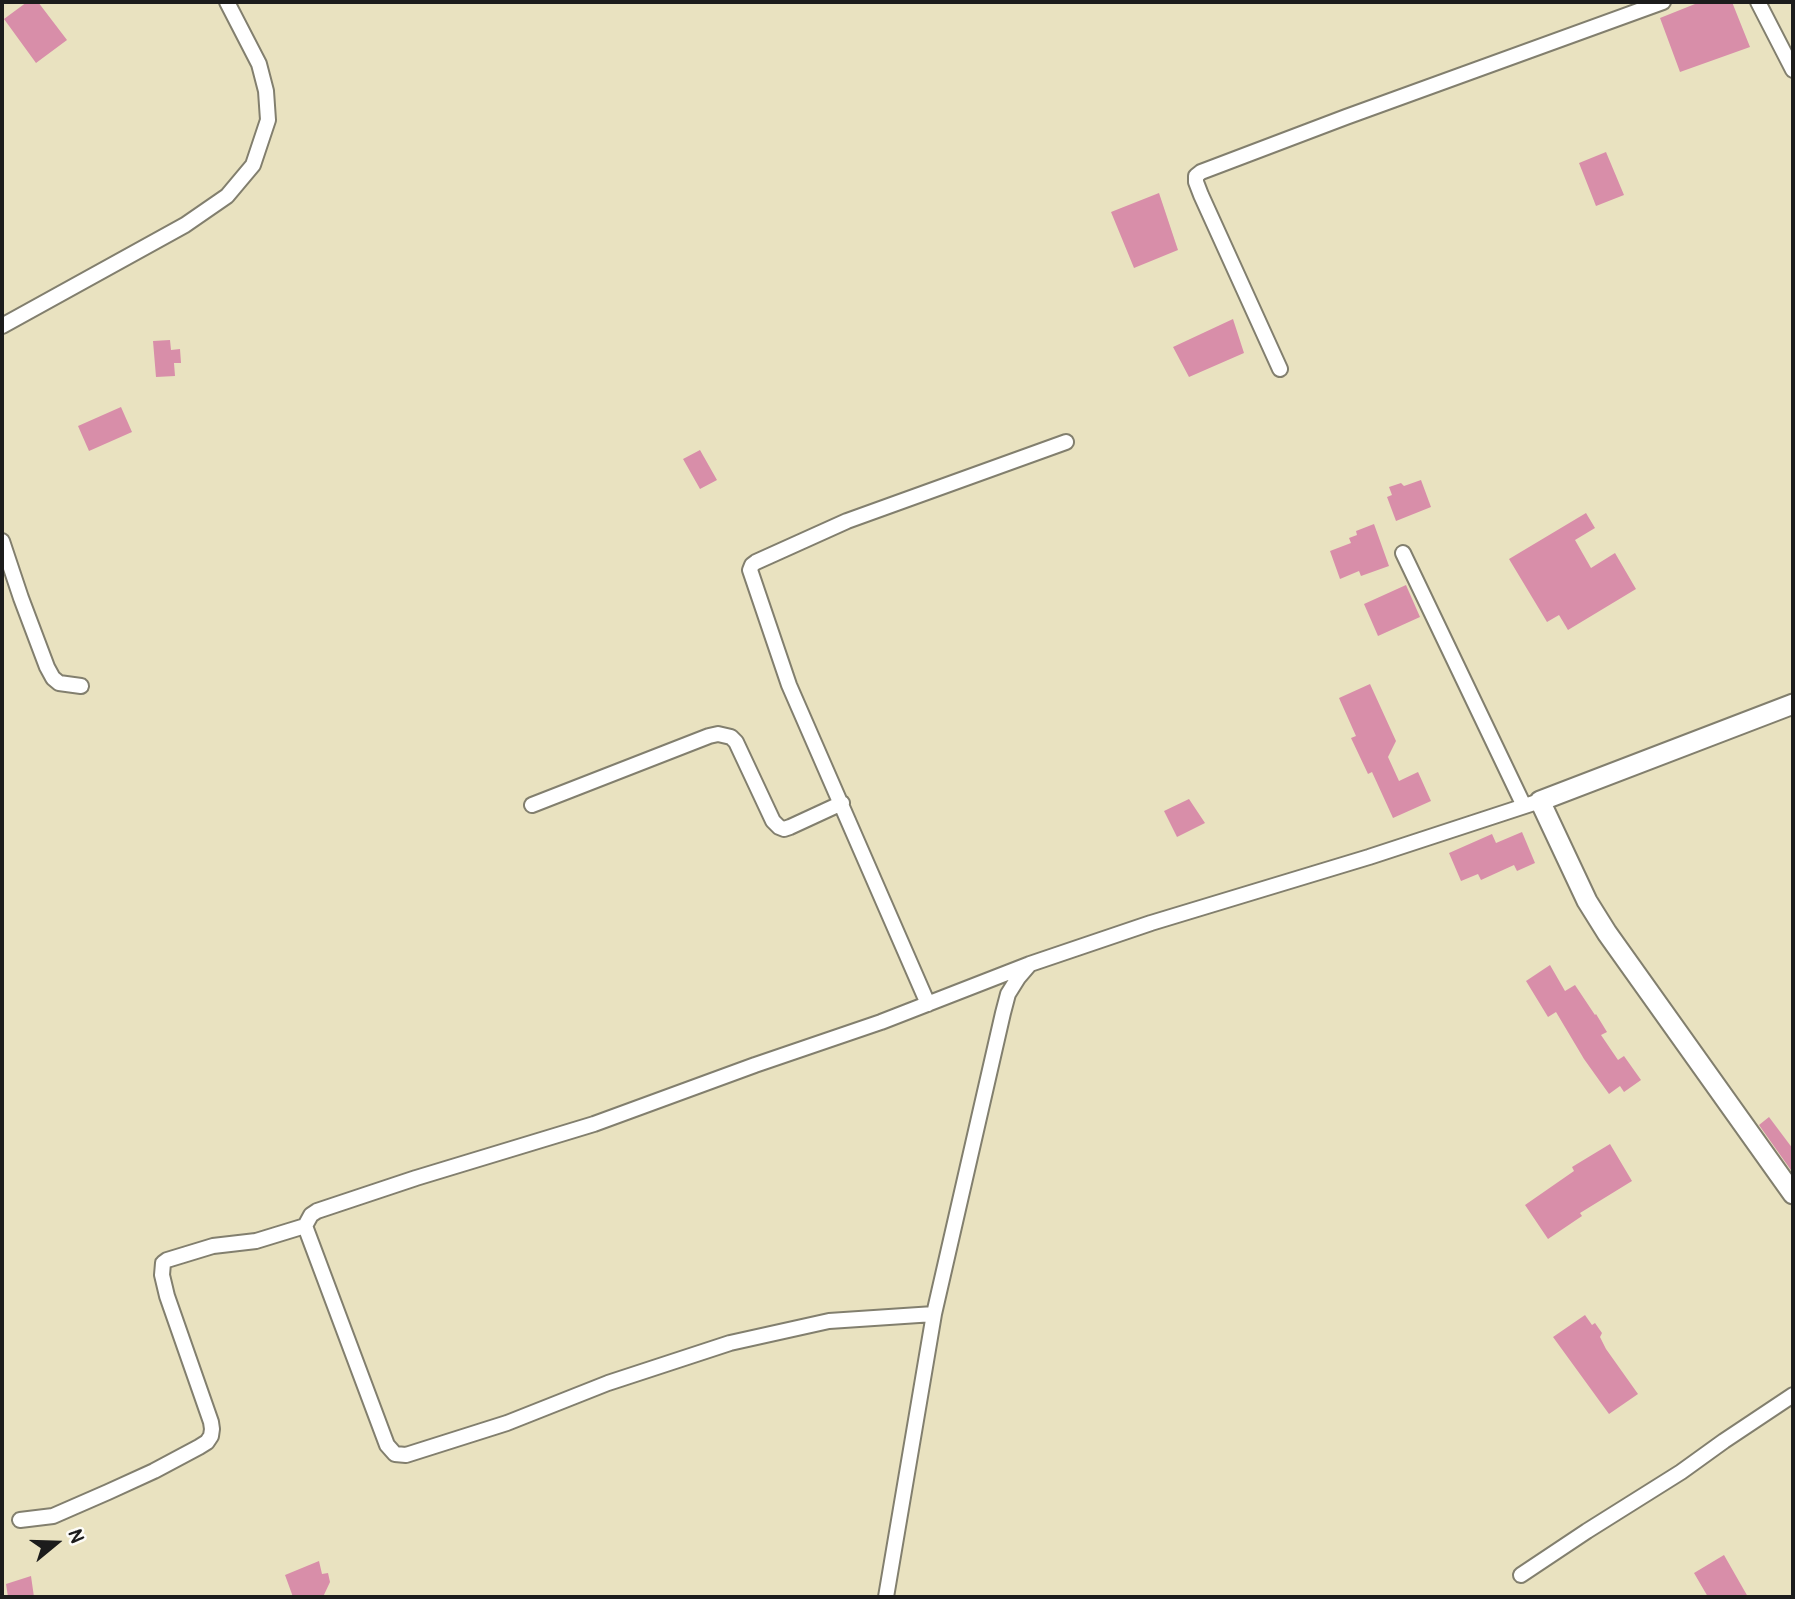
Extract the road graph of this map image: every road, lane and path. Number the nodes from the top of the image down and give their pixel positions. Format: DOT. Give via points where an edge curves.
graph roads {
  1 [pos="227,2"];
  2 [pos="1662,2"];
  3 [pos="1758,2"];
  4 [pos="1793,70"];
  5 [pos="2,326"];
  6 [pos="1280,369"];
  7 [pos="1066,442"];
  8 [pos="2,541"];
  9 [pos="1404,553"];
  10 [pos="81,686"];
  11 [pos="1793,704"];
  12 [pos="842,803"];
  13 [pos="1532,804"];
  14 [pos="532,805"];
  15 [pos="1030,964"];
  16 [pos="928,1004"];
  17 [pos="1793,1194"];
  18 [pos="305,1226"];
  19 [pos="934,1314"];
  20 [pos="1793,1395"];
  21 [pos="20,1520"];
  22 [pos="1521,1575"];
  23 [pos="886,1597"];
  1 -- 5 [label="street" via="259,64 266,91 268,120 253,165 227,196 185,225"];
  2 -- 6 [label="street" via="1196,176"];
  3 -- 4 [label="street"];
  7 -- 12 [label="street" via="846,521 752,565 752,578 789,685"];
  8 -- 10 [label="street" via="47,667 59,683"];
  9 -- 13 [label="street"];
  11 -- 13 [label="main road"];
  12 -- 14 [label="street" via="790,827 779,827 736,742 718,734"];
  12 -- 16 [label="street"];
  13 -- 15 [label="street"];
  13 -- 17 [label="main road" via="1607,933"];
  15 -- 16 [label="street"];
  15 -- 19 [label="street" via="1008,995 1003,1013"];
  16 -- 18 [label="street" via="594,1124 317,1211"];
  18 -- 19 [label="street" via="387,1445 395,1454 406,1455 507,1423 608,1383 730,1343 829,1321"];
  18 -- 21 [label="street" via="256,1241 194,1250 163,1263 167,1296 211,1422 207,1442 68,1510"];
  19 -- 23 [label="street"];
  20 -- 22 [label="street"];
}
